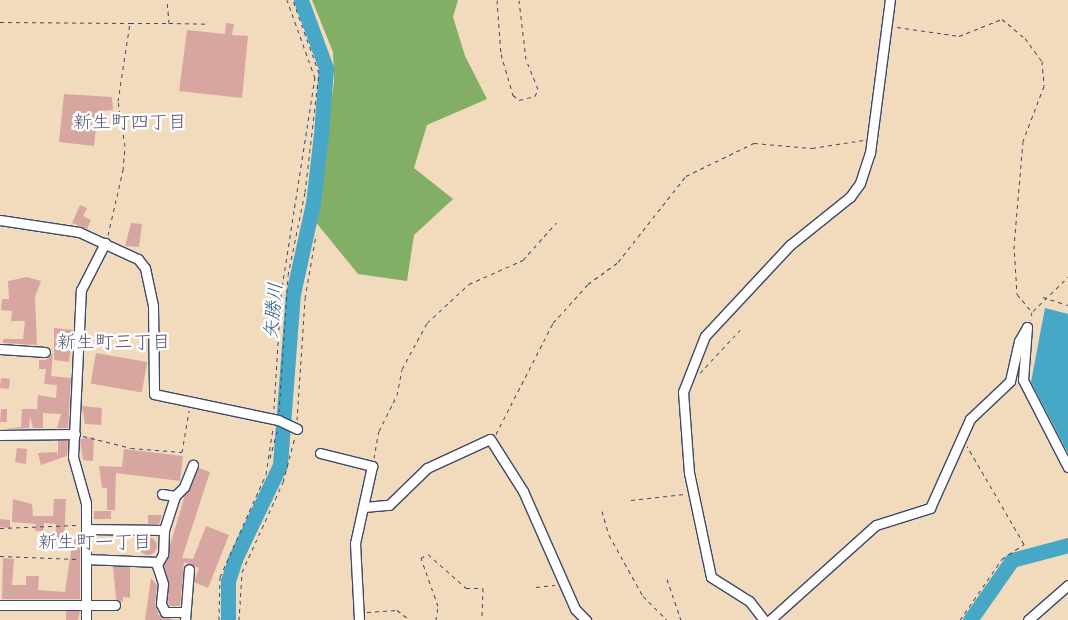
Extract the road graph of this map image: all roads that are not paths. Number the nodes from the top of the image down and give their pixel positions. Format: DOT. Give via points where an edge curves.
graph roads {
  1 [pos="890,0"];
  2 [pos="0,220"];
  3 [pos="105,243"];
  4 [pos="0,350"];
  5 [pos="45,352"];
  6 [pos="297,429"];
  7 [pos="75,434"];
  8 [pos="0,435"];
  9 [pos="320,453"];
  10 [pos="193,465"];
  11 [pos="1068,467"];
  12 [pos="162,494"];
  13 [pos="175,496"];
  14 [pos="364,508"];
  15 [pos="87,528"];
  16 [pos="164,530"];
  17 [pos="86,559"];
  18 [pos="158,562"];
  19 [pos="189,569"];
  20 [pos="1068,585"];
  21 [pos="0,605"];
  22 [pos="115,605"];
  23 [pos="85,606"];
  24 [pos="185,616"];
  25 [pos="359,618"];
  26 [pos="86,620"];
  27 [pos="586,620"];
  28 [pos="764,620"];
  29 [pos="770,620"];
  30 [pos="1028,620"];
  1 -- 28 [label="street" via="868,166 850,198 790,245 705,336 683,392 693,493 711,578 749,601"];
  2 -- 3 [label="street" via="79,232"];
  3 -- 6 [label="street" via="138,259 145,268 155,331 152,390 190,403 277,420"];
  3 -- 7 [label="street" via="81,290"];
  4 -- 5 [label="street"];
  7 -- 8 [label="street"];
  7 -- 15 [label="street" via="74,462 82,484"];
  9 -- 14 [label="street" via="372,466"];
  10 -- 13 [label="street" via="184,487"];
  11 -- 29 [label="street" via="1023,380 1027,327 1019,341 1010,381 970,419 930,508 876,525"];
  12 -- 13 [label="street"];
  13 -- 16 [label="street"];
  14 -- 25 [label="street" via="355,543"];
  14 -- 27 [label="street" via="389,504 427,468 490,439 523,491 575,609"];
  15 -- 16 [label="street"];
  15 -- 17 [label="street"];
  16 -- 18 [label="street" via="163,554"];
  17 -- 18 [label="street"];
  17 -- 23 [label="street"];
  18 -- 24 [label="street" via="163,584 161,604 165,612"];
  19 -- 24 [label="street" via="190,593"];
  20 -- 30 [label="street"];
  21 -- 23 [label="street"];
  22 -- 23 [label="street"];
  23 -- 26 [label="street"];
}
